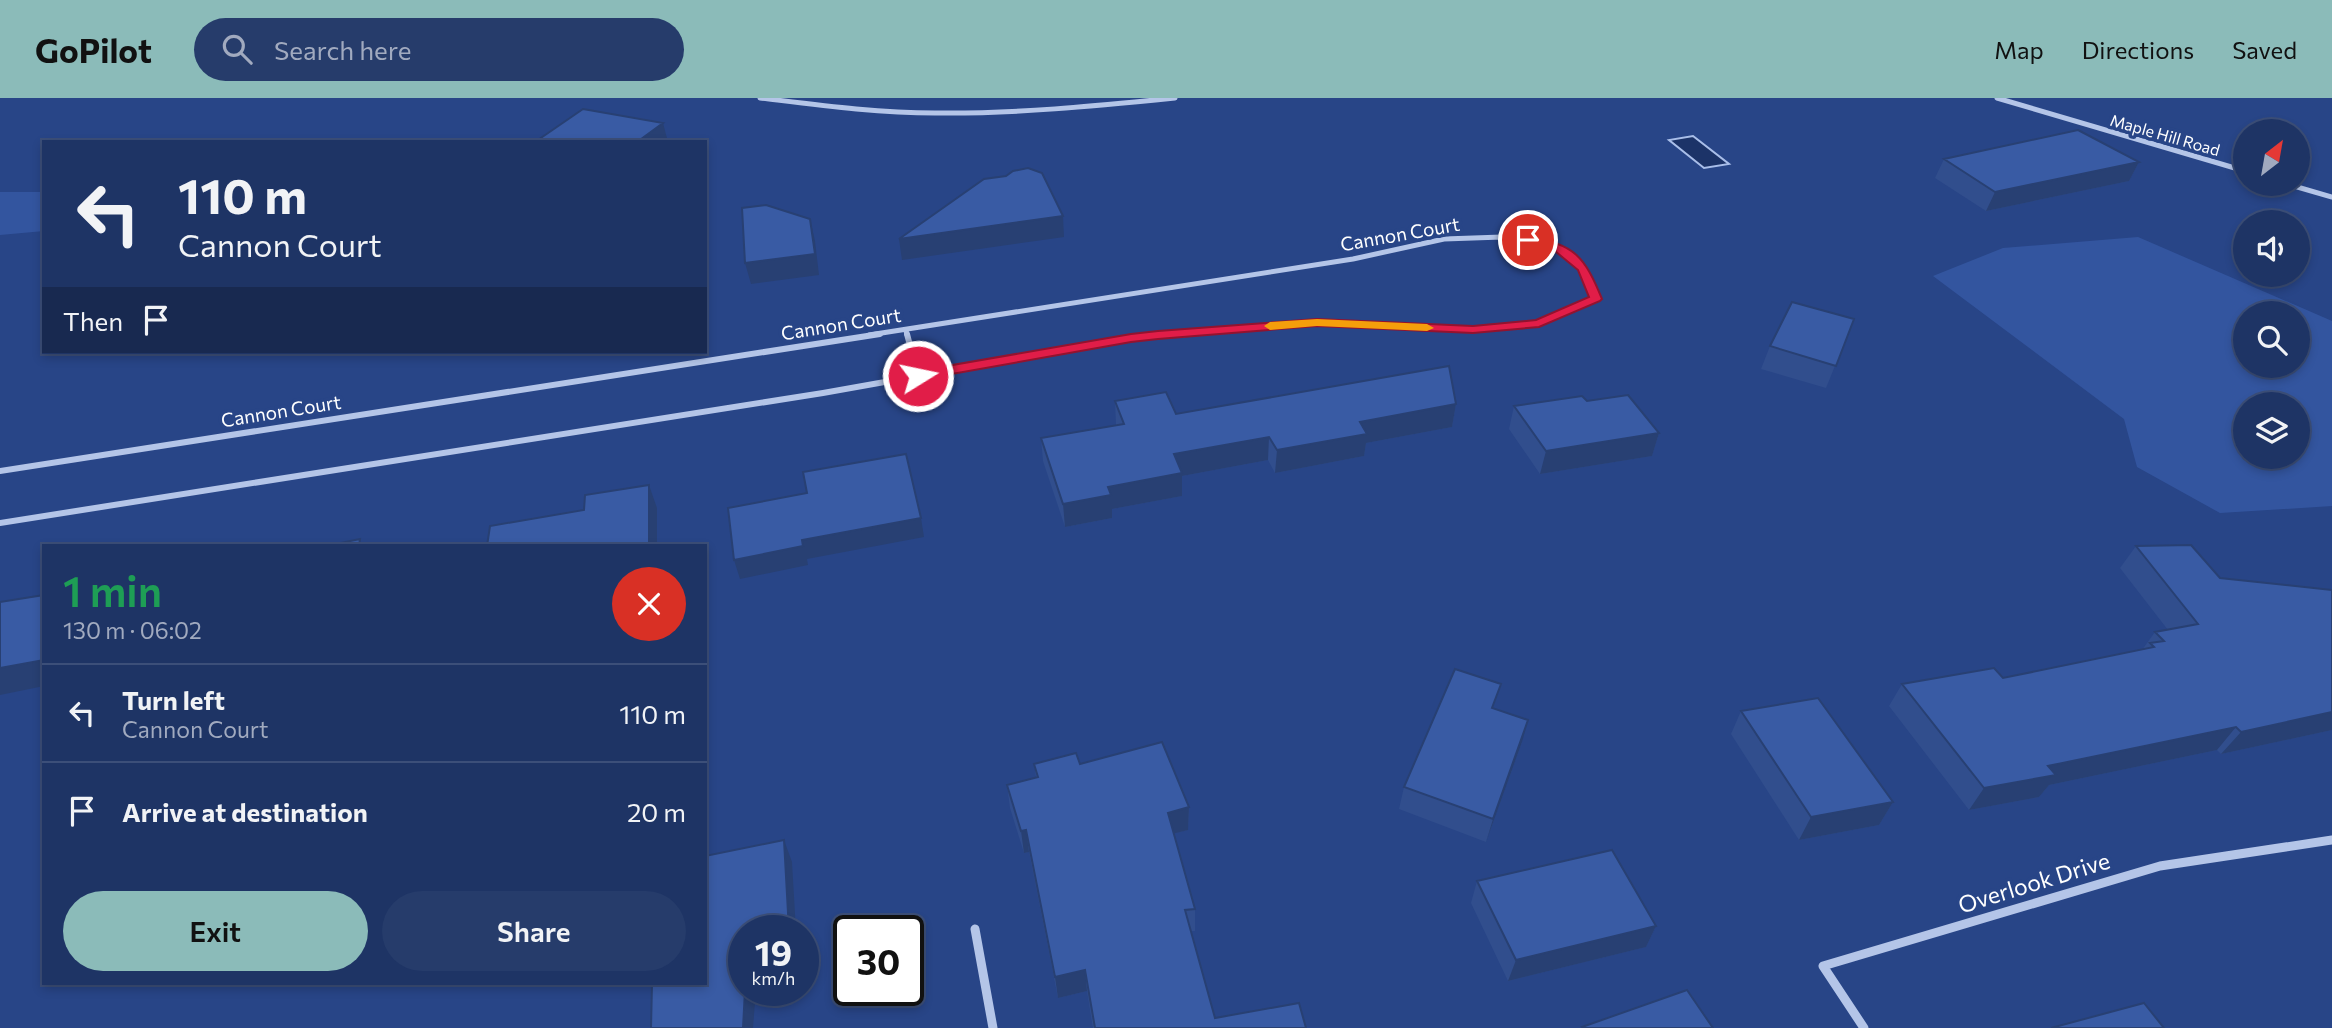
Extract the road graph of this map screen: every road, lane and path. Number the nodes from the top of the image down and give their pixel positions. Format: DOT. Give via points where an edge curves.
graph roads {
  1 [pos="760,98"];
  2 [pos="1175,98"];
  3 [pos="1997,98"];
  4 [pos="2233,167"];
  5 [pos="2310,191"];
  6 [pos="2332,197"];
  7 [pos="906,330"];
  8 [pos="918,376"];
  9 [pos="0,471"];
  10 [pos="0,523"];
  11 [pos="2332,840"];
  12 [pos="975,929"];
  13 [pos="993,1028"];
  14 [pos="1864,1028"];
  1 -- 2 [label="street" via="933,113 1055,110"];
  3 -- 4 [label="street, Maple Hill Road"];
  5 -- 6 [label="street"];
  7 -- 8 [label="street"];
  7 -- 8 [label="street, Cannon Court" via="1353,259 1444,239 1502,237 1554,244 1583,268 1596,299 1539,324 1473,330 1317,323 1158,335"];
  7 -- 9 [label="street, Cannon Court"];
  8 -- 10 [label="street, Cannon Court"];
  11 -- 14 [label="street, Overlook Drive" via="2160,866 1823,966"];
  12 -- 13 [label="street"];
}
